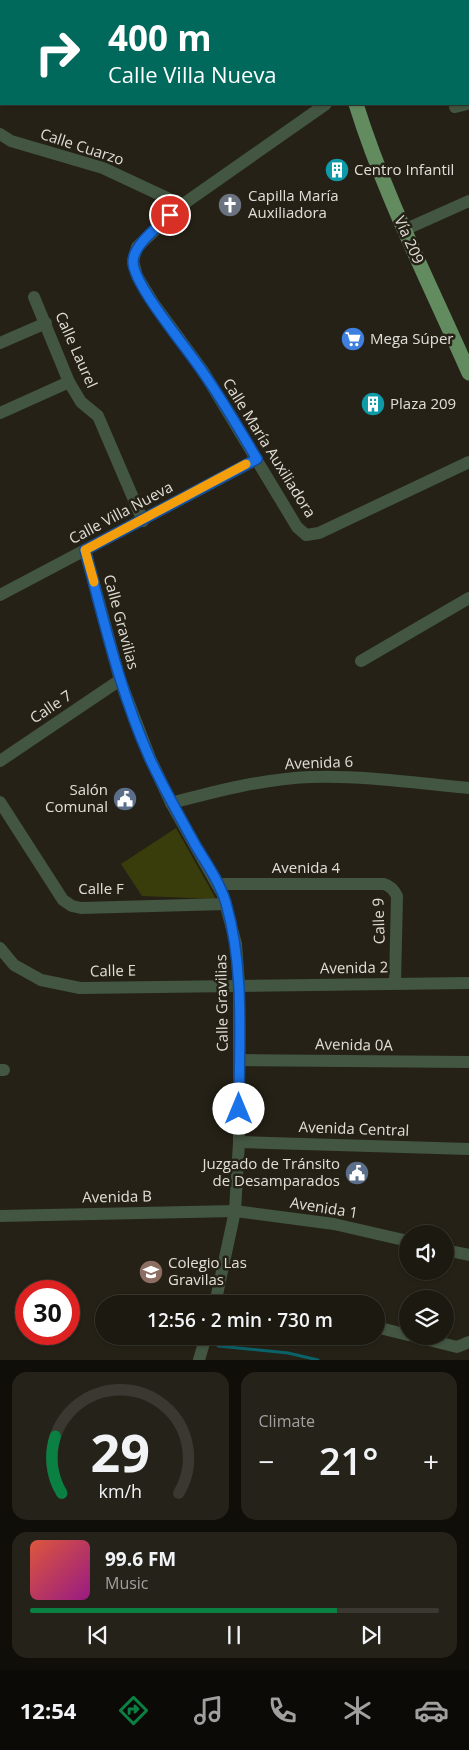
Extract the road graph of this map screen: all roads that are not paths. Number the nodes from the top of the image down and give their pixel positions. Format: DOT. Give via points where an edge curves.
graph roads {
  1 [pos="325,105"];
  2 [pos="356,105"];
  3 [pos="0,134"];
  4 [pos="469,200"];
  5 [pos="182,205"];
  6 [pos="404,230"];
  7 [pos="34,297"];
  8 [pos="46,323"];
  9 [pos="0,343"];
  10 [pos="469,373"];
  11 [pos="69,382"];
  12 [pos="0,413"];
  13 [pos="257,459"];
  14 [pos="469,462"];
  15 [pos="142,521"];
  16 [pos="85,550"];
  17 [pos="0,595"];
  18 [pos="469,598"];
  19 [pos="361,661"];
  20 [pos="120,680"];
  21 [pos="0,761"];
  22 [pos="469,788"];
  23 [pos="0,802"];
  24 [pos="171,803"];
  25 [pos="218,884"];
  26 [pos="392,888"];
  27 [pos="226,904"];
  28 [pos="0,948"];
  29 [pos="395,983"];
  30 [pos="469,983"];
  31 [pos="240,985"];
  32 [pos="239,1060"];
  33 [pos="469,1062"];
  34 [pos="239,1142"];
  35 [pos="469,1149"];
  36 [pos="235,1211"];
  37 [pos="0,1216"];
  38 [pos="399,1239"];
  39 [pos="454,1252"];
  40 [pos="469,1256"];
  41 [pos="217,1295"];
  42 [pos="385,1329"];
  43 [pos="399,1333"];
  44 [pos="203,1345"];
  45 [pos="199,1360"];
  1 -- 5 [label="street, Calle María Auxiliadora"];
  2 -- 6 [label="main road, Vía 209" via="370,149"];
  3 -- 5 [label="street, Calle Cuarzo" via="11,141 103,168"];
  4 -- 6 [label="street"];
  5 -- 13 [label="street, Calle María Auxiliadora" via="137,247 133,261 137,276"];
  6 -- 10 [label="main road, Vía 209"];
  7 -- 8 [label="street, Calle Laurel"];
  8 -- 9 [label="street"];
  8 -- 11 [label="street, Calle Laurel"];
  11 -- 12 [label="street"];
  11 -- 15 [label="street, Calle Laurel" via="81,402 98,416"];
  13 -- 14 [label="street, Calle María Auxiliadora" via="297,527 306,534 318,533"];
  13 -- 15 [label="street, Calle Villa Nueva"];
  15 -- 16 [label="street, Calle Villa Nueva"];
  16 -- 17 [label="street, Calle Villa Nueva"];
  16 -- 20 [label="street, Calle Gravilias"];
  18 -- 19 [label="street"];
  20 -- 21 [label="street, Calle 7"];
  20 -- 24 [label="street, Calle Gravilias"];
  22 -- 24 [label="street, Avenida 6" via="352,777 310,778 220,790"];
  23 -- 27 [label="street, Calle F" via="63,900 72,906"];
  24 -- 25 [label="street, Calle Gravilias"];
  25 -- 26 [label="street, Avenida 4" via="384,884"];
  25 -- 27 [label="street, Calle Gravilias"];
  26 -- 29 [label="street, Calle 9" via="397,896"];
  27 -- 31 [label="street, Calle Gravilias" via="236,944"];
  28 -- 31 [label="street, Calle E" via="14,965 41,980 60,985 80,988"];
  29 -- 30 [label="street, Avenida 2"];
  29 -- 31 [label="street, Avenida 2"];
  31 -- 32 [label="street, Calle Gravilias"];
  32 -- 33 [label="street, Avenida 0A"];
  32 -- 34 [label="street, Calle Gravilias"];
  34 -- 35 [label="street, Avenida Central"];
  34 -- 36 [label="street, Calle Gravilias"];
  36 -- 37 [label="street, Avenida B"];
  36 -- 38 [label="street, Avenida 1" via="334,1224"];
  36 -- 41 [label="street, Calle Gravilias"];
  39 -- 40 [label="street"];
  42 -- 43 [label="street"];
  44 -- 45 [label="street"];
}
